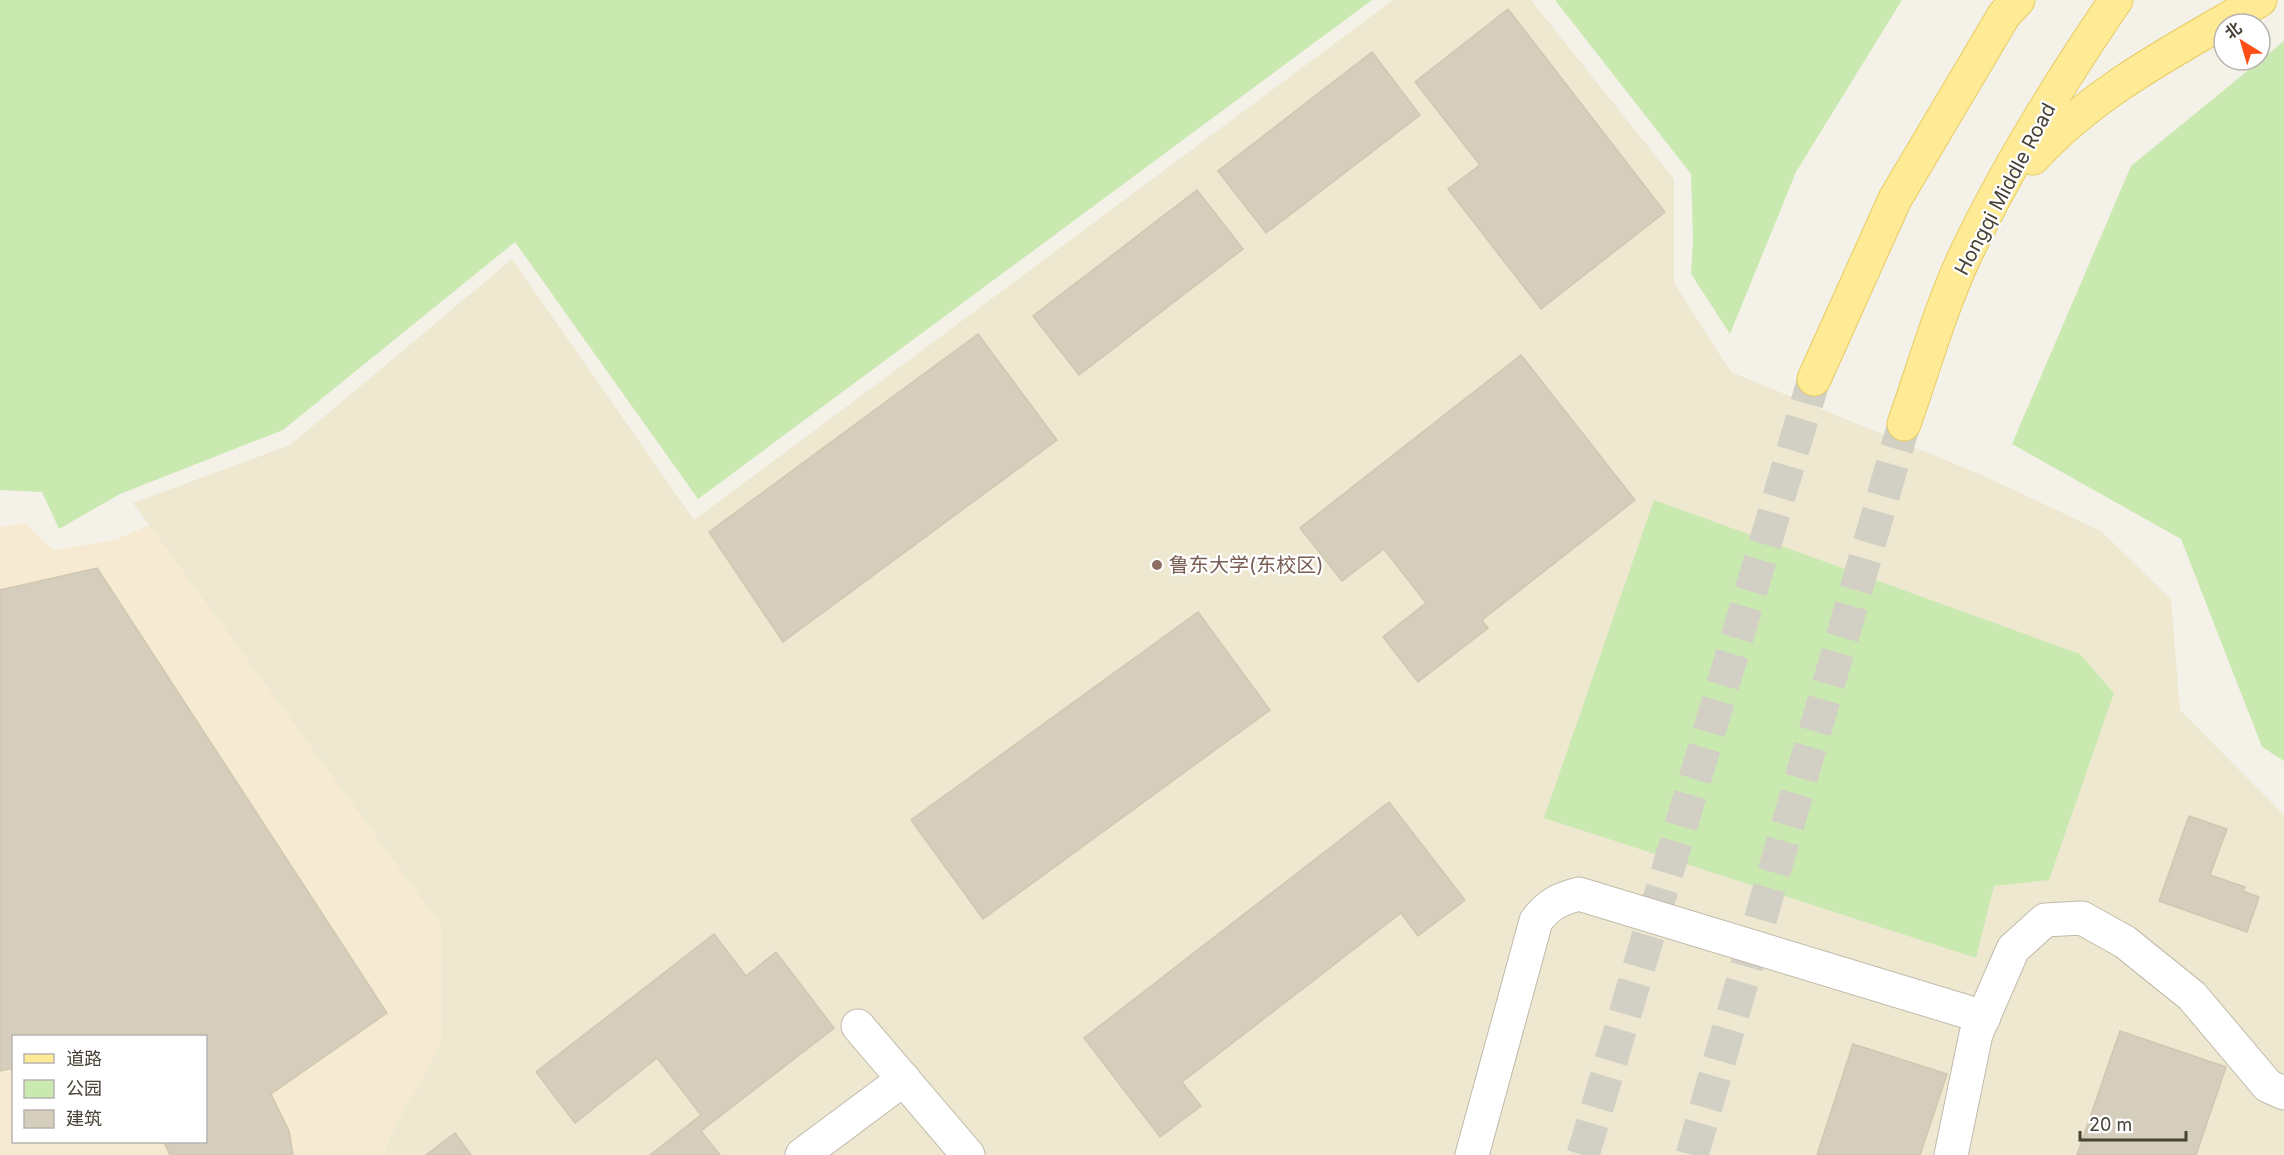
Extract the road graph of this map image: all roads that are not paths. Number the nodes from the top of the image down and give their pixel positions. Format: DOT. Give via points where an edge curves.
graph roads {
  1 [pos="2116,0"];
  2 [pos="2260,0"];
  3 [pos="2010,5"];
  4 [pos="1993,202"];
  5 [pos="1814,379"];
  6 [pos="1904,424"];
  7 [pos="1984,1017"];
  8 [pos="858,1026"];
  9 [pos="904,1079"];
  10 [pos="2284,1093"];
  11 [pos="802,1155"];
  12 [pos="968,1155"];
  13 [pos="1472,1155"];
  14 [pos="1951,1155"];
  1 -- 4 [label="main road, Hongqi Middle Road"];
  2 -- 4 [label="main road" via="2098,98 2048,141"];
  3 -- 5 [label="main road" via="1895,199"];
  4 -- 6 [label="main road, Hongqi Middle Road" via="1963,261"];
  7 -- 10 [label="lane" via="2013,949 2045,920 2082,918 2125,942 2192,996 2268,1086"];
  7 -- 13 [label="lane" via="1579,894 1559,899 1536,921"];
  7 -- 14 [label="lane" via="1976,1034"];
  8 -- 9 [label="lane"];
  9 -- 11 [label="lane"];
  9 -- 12 [label="lane"];
}
